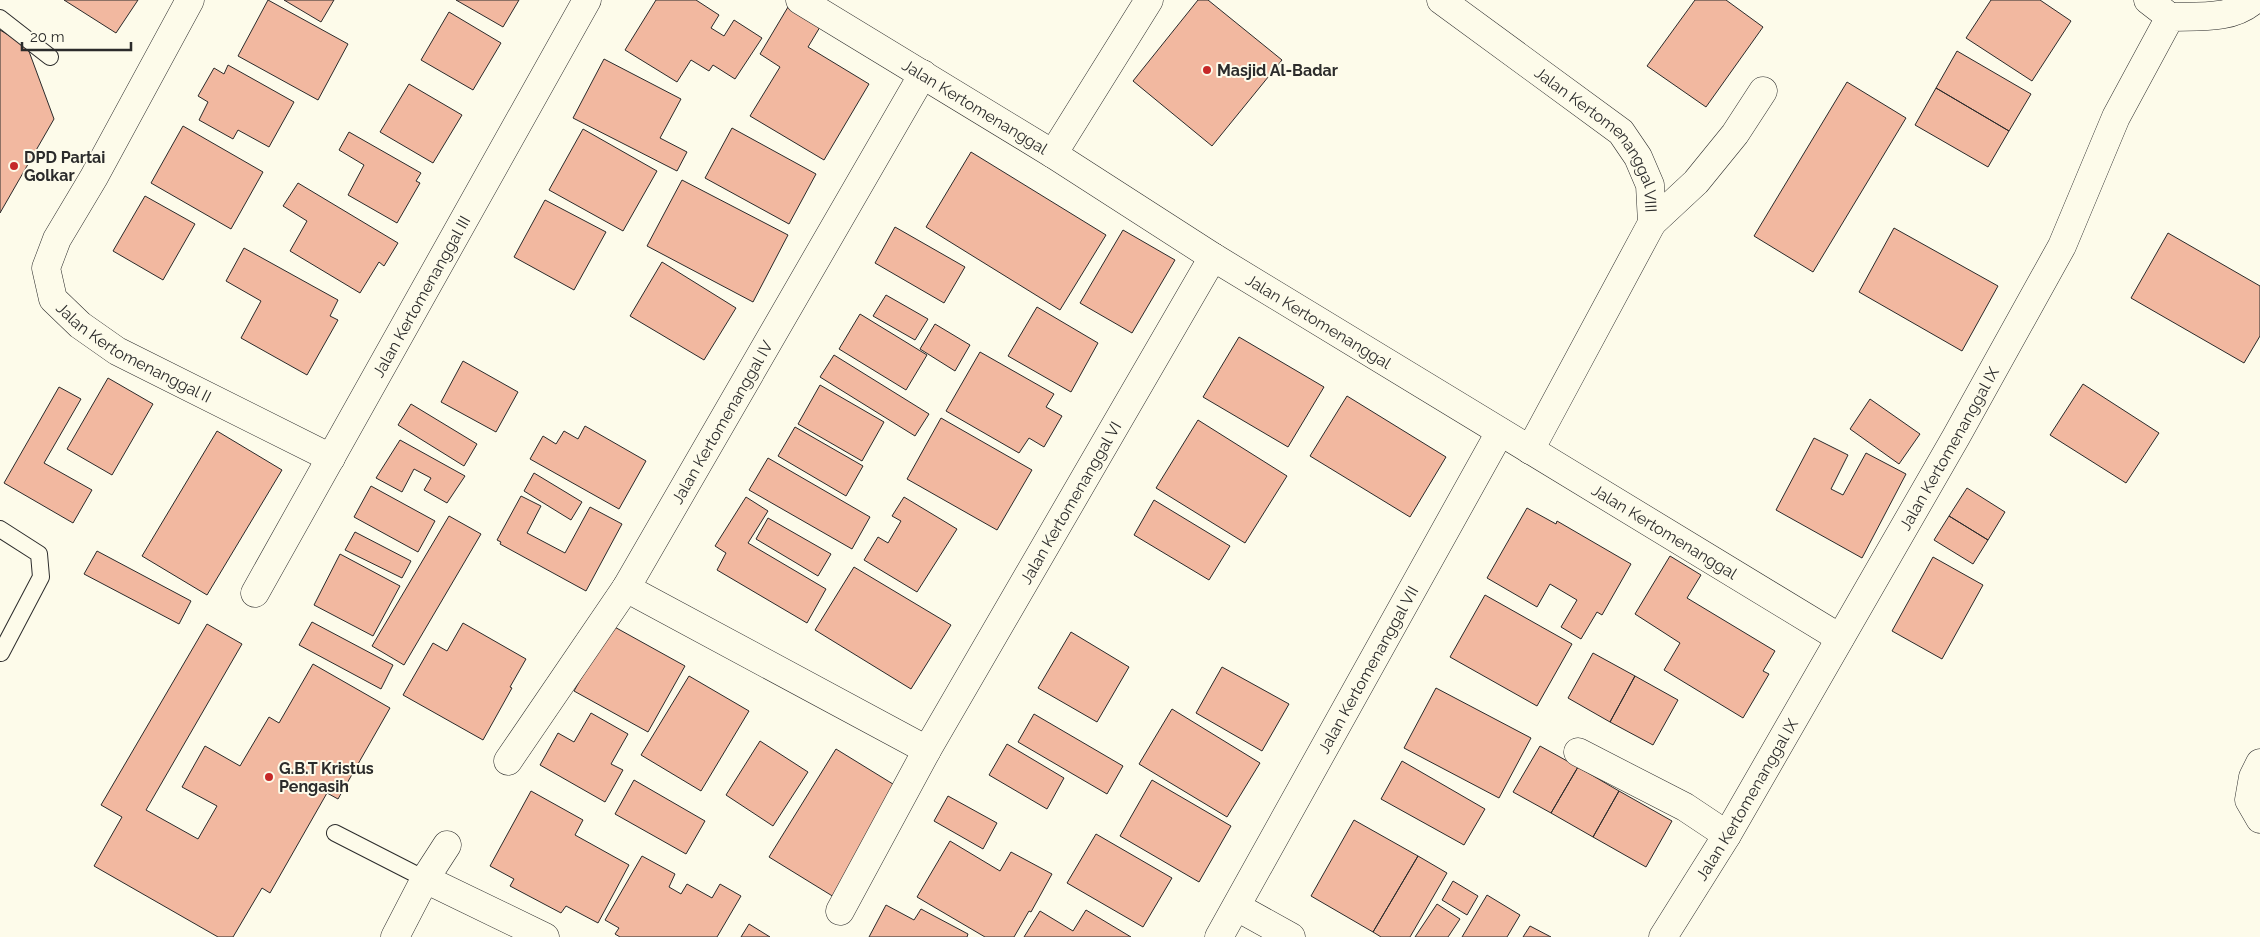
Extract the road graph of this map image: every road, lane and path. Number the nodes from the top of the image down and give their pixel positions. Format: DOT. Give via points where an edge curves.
graph roads {
  1 [pos="190,0"];
  2 [pos="587,0"];
  3 [pos="800,0"];
  4 [pos="1149,0"];
  5 [pos="1441,0"];
  6 [pos="2148,0"];
  7 [pos="2252,2"];
  8 [pos="2170,17"];
  9 [pos="0,18"];
  10 [pos="50,57"];
  11 [pos="923,74"];
  12 [pos="1763,91"];
  13 [pos="1053,154"];
  14 [pos="1652,223"];
  15 [pos="1213,257"];
  16 [pos="1500,432"];
  17 [pos="1530,450"];
  18 [pos="331,458"];
  19 [pos="0,529"];
  20 [pos="626,588"];
  21 [pos="255,593"];
  22 [pos="1840,638"];
  23 [pos="1,652"];
  24 [pos="927,750"];
  25 [pos="1578,752"];
  26 [pos="508,761"];
  27 [pos="2260,763"];
  28 [pos="2260,819"];
  29 [pos="335,833"];
  30 [pos="1727,835"];
  31 [pos="447,845"];
  32 [pos="425,879"];
  33 [pos="1237,907"];
  34 [pos="840,910"];
  35 [pos="395,937"];
  36 [pos="545,937"];
  37 [pos="1219,937"];
  38 [pos="1291,937"];
  39 [pos="1663,937"];
  1 -- 18 [label="street, Jalan Kertomenanggal II" via="57,239 46,268 53,299 80,325 117,351"];
  2 -- 18 [label="street, Jalan Kertomenanggal III"];
  3 -- 11 [label="street, Jalan Kertomenanggal"];
  4 -- 13 [label="street"];
  5 -- 14 [label="street, Jalan Kertomenanggal VIII" via="1621,132 1638,157 1650,185"];
  6 -- 8 [label="street"];
  7 -- 8 [label="street" via="2225,15"];
  8 -- 22 [label="street, Jalan Kertomenanggal IX" via="2116,117 2062,246"];
  9 -- 10 [label="lane"];
  11 -- 13 [label="street, Jalan Kertomenanggal"];
  11 -- 20 [label="street, Jalan Kertomenanggal IV"];
  12 -- 14 [label="street" via="1735,134 1696,182"];
  13 -- 15 [label="street, Jalan Kertomenanggal"];
  14 -- 17 [label="street, Jalan Kertomenanggal VIII"];
  15 -- 16 [label="street, Jalan Kertomenanggal"];
  15 -- 24 [label="street, Jalan Kertomenanggal VI"];
  16 -- 17 [label="street, Jalan Kertomenanggal"];
  16 -- 33 [label="street, Jalan Kertomenanggal VII"];
  17 -- 22 [label="street, Jalan Kertomenanggal"];
  18 -- 21 [label="street, Jalan Kertomenanggal III"];
  19 -- 23 [label="lane" via="39,554 41,577"];
  20 -- 24 [label="street"];
  20 -- 26 [label="street, Jalan Kertomenanggal IV"];
  22 -- 30 [label="street, Jalan Kertomenanggal IX"];
  24 -- 34 [label="street, Jalan Kertomenanggal VI"];
  25 -- 30 [label="street" via="1685,807"];
  27 -- 28 [label="street" via="2253,777 2249,800"];
  29 -- 32 [label="lane"];
  30 -- 39 [label="street, Jalan Kertomenanggal IX"];
  31 -- 32 [label="street"];
  32 -- 35 [label="street"];
  32 -- 36 [label="street"];
  33 -- 37 [label="street, Jalan Kertomenanggal VII"];
  33 -- 38 [label="street"];
}
